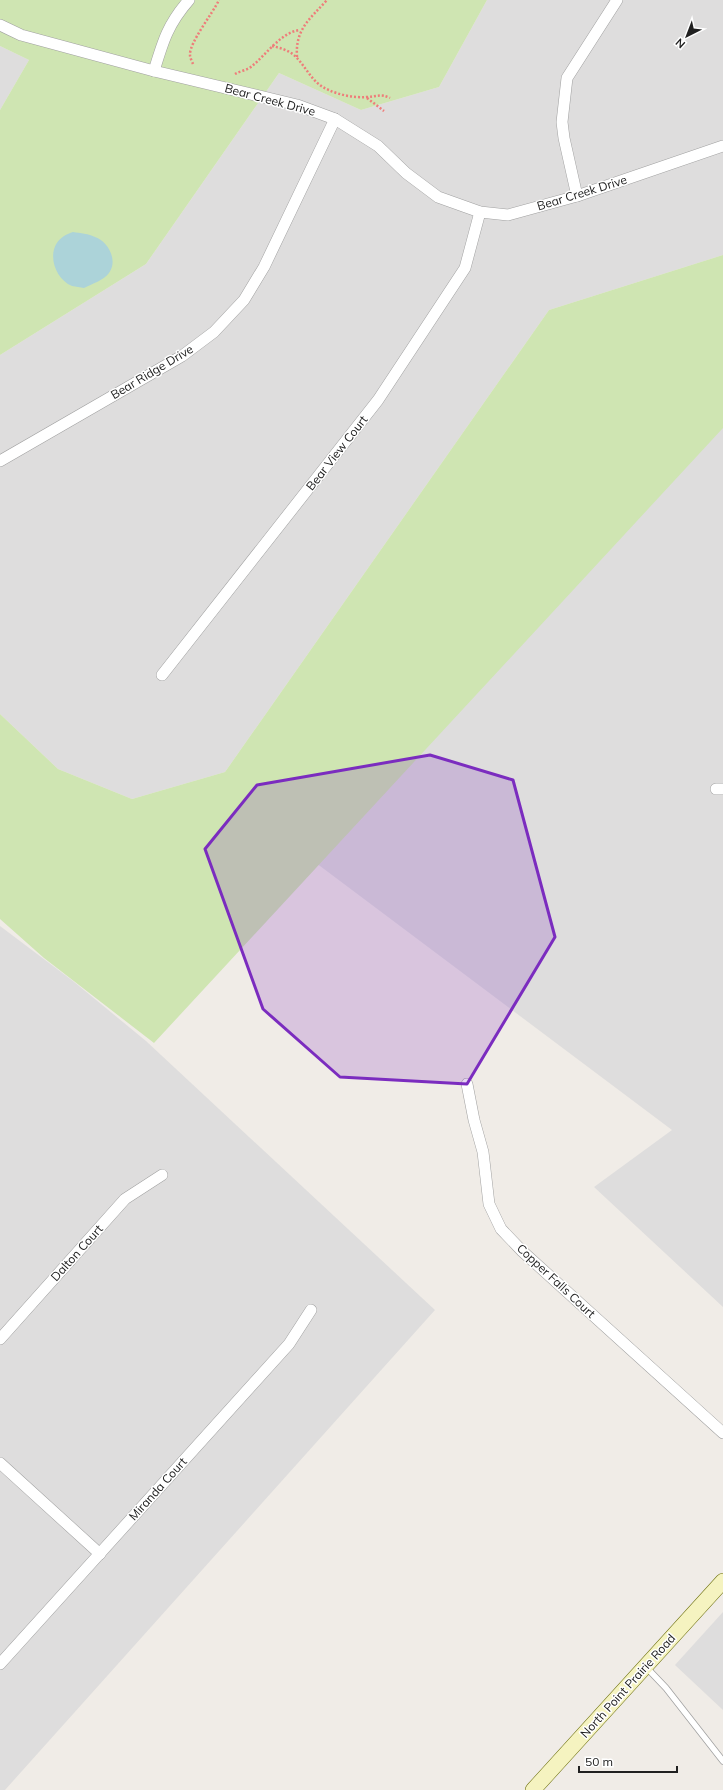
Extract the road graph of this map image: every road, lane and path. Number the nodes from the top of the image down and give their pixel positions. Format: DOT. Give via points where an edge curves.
graph roads {
  1 [pos="190,0"];
  2 [pos="219,0"];
  3 [pos="327,0"];
  4 [pos="617,0"];
  5 [pos="0,25"];
  6 [pos="300,30"];
  7 [pos="272,46"];
  8 [pos="297,58"];
  9 [pos="193,64"];
  10 [pos="154,71"];
  11 [pos="235,74"];
  12 [pos="367,98"];
  13 [pos="390,98"];
  14 [pos="384,111"];
  15 [pos="335,119"];
  16 [pos="723,146"];
  17 [pos="578,196"];
  18 [pos="480,212"];
  19 [pos="0,461"];
  20 [pos="162,675"];
  21 [pos="467,1084"];
  22 [pos="162,1176"];
  23 [pos="312,1310"];
  24 [pos="0,1339"];
  25 [pos="723,1433"];
  26 [pos="0,1463"];
  27 [pos="100,1554"];
  28 [pos="722,1584"];
  29 [pos="0,1664"];
  30 [pos="645,1666"];
  31 [pos="723,1761"];
  32 [pos="532,1790"];
  1 -- 10 [label="street" via="165,36"];
  2 -- 9 [label="path" via="193,43 190,55"];
  3 -- 6 [label="path"];
  4 -- 17 [label="street" via="567,78 562,122"];
  5 -- 10 [label="street, Bear Creek Drive" via="20,35"];
  6 -- 7 [label="path"];
  6 -- 8 [label="path" via="296,48"];
  7 -- 8 [label="path"];
  7 -- 11 [label="path" via="251,67"];
  8 -- 12 [label="path" via="309,75 329,90"];
  10 -- 15 [label="street, Bear Creek Drive" via="297,105"];
  12 -- 13 [label="path" via="376,95"];
  12 -- 14 [label="path"];
  15 -- 18 [label="street, Bear Creek Drive" via="378,146 406,173 438,197"];
  15 -- 19 [label="street, Bear Ridge Drive" via="264,267 244,300 214,332 182,356"];
  16 -- 17 [label="street, Bear Creek Drive"];
  17 -- 18 [label="street, Bear Creek Drive" via="508,215"];
  18 -- 20 [label="street, Bear View Court" via="464,268 378,400"];
  21 -- 25 [label="street, Copper Falls Court" via="483,1152 489,1204 502,1229 522,1251"];
  22 -- 24 [label="street, Dalton Court" via="125,1199"];
  23 -- 27 [label="street, Miranda Court" via="289,1344"];
  26 -- 27 [label="street"];
  27 -- 29 [label="street, Miranda Court"];
  28 -- 30 [label="street, North Point Prairie Road"];
  30 -- 31 [label="lane" via="666,1688"];
  30 -- 32 [label="street, North Point Prairie Road"];
}
